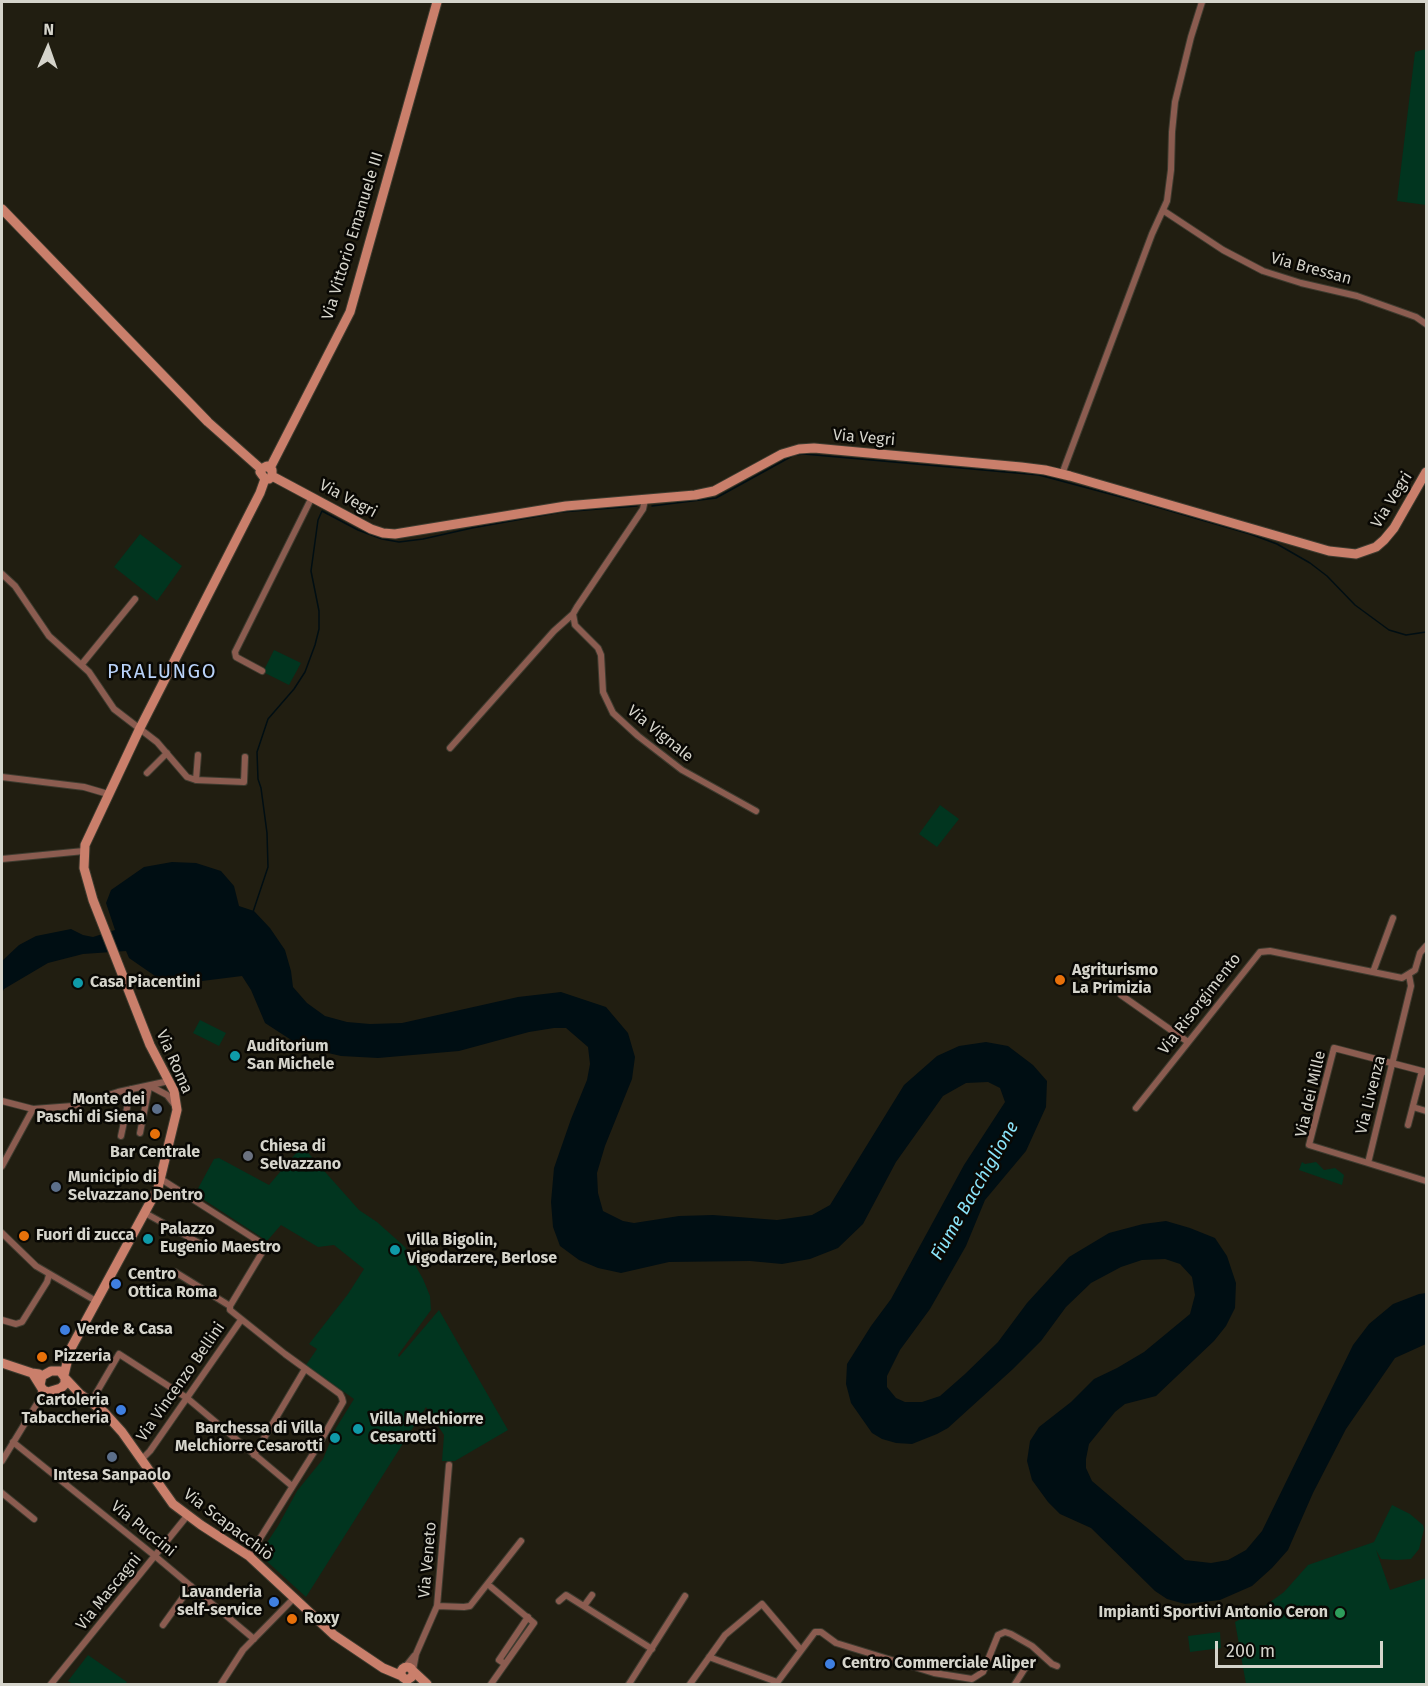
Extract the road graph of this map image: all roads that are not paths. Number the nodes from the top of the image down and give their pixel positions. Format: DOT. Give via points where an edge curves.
graph roads {
  1 [pos="437,2"];
  2 [pos="1202,2"];
  3 [pos="2,209"];
  4 [pos="1164,211"];
  5 [pos="1426,324"];
  6 [pos="1426,472"];
  7 [pos="267,473"];
  8 [pos="1062,474"];
  9 [pos="312,497"];
  10 [pos="645,500"];
  11 [pos="2,574"];
  12 [pos="135,599"];
  13 [pos="573,614"];
  14 [pos="82,664"];
  15 [pos="262,671"];
  16 [pos="140,728"];
  17 [pos="450,748"];
  18 [pos="167,753"];
  19 [pos="198,755"];
  20 [pos="245,757"];
  21 [pos="147,773"];
  22 [pos="2,777"];
  23 [pos="196,780"];
  24 [pos="108,794"];
  25 [pos="756,812"];
  26 [pos="84,854"];
  27 [pos="2,859"];
  28 [pos="1393,918"];
  29 [pos="1426,946"];
  30 [pos="1373,972"];
  31 [pos="1409,975"];
  32 [pos="1120,995"];
  33 [pos="1188,1042"];
  34 [pos="1393,1064"];
  35 [pos="1424,1072"];
  36 [pos="170,1081"];
  37 [pos="150,1086"];
  38 [pos="131,1089"];
  39 [pos="161,1090"];
  40 [pos="174,1091"];
  41 [pos="2,1101"];
  42 [pos="1413,1107"];
  43 [pos="1136,1108"];
  44 [pos="33,1109"];
  45 [pos="177,1110"];
  46 [pos="1426,1111"];
  47 [pos="1408,1125"];
  48 [pos="140,1133"];
  49 [pos="121,1137"];
  50 [pos="1368,1163"];
  51 [pos="2,1166"];
  52 [pos="161,1179"];
  53 [pos="1426,1181"];
  54 [pos="145,1213"];
  55 [pos="2,1233"];
  56 [pos="7,1238"];
  57 [pos="201,1244"];
  58 [pos="2,1245"];
  59 [pos="175,1272"];
  60 [pos="49,1275"];
  61 [pos="96,1300"];
  62 [pos="230,1306"];
  63 [pos="2,1320"];
  64 [pos="242,1320"];
  65 [pos="70,1350"];
  66 [pos="2,1363"];
  67 [pos="305,1369"];
  68 [pos="48,1372"];
  69 [pos="33,1374"];
  70 [pos="64,1377"];
  71 [pos="42,1390"];
  72 [pos="59,1390"];
  73 [pos="80,1394"];
  74 [pos="187,1398"];
  75 [pos="91,1402"];
  76 [pos="13,1442"];
  77 [pos="254,1455"];
  78 [pos="142,1458"];
  79 [pos="2,1461"];
  80 [pos="449,1465"];
  81 [pos="292,1486"];
  82 [pos="2,1493"];
  83 [pos="187,1516"];
  84 [pos="34,1519"];
  85 [pos="521,1541"];
  86 [pos="155,1556"];
  87 [pos="249,1556"];
  88 [pos="191,1586"];
  89 [pos="491,1587"];
  90 [pos="592,1595"];
  91 [pos="685,1596"];
  92 [pos="294,1598"];
  93 [pos="559,1601"];
  94 [pos="437,1606"];
  95 [pos="584,1606"];
  96 [pos="163,1624"];
  97 [pos="254,1639"];
  98 [pos="652,1649"];
  99 [pos="801,1650"];
  100 [pos="709,1657"];
  101 [pos="1029,1662"];
  102 [pos="1057,1666"];
  103 [pos="408,1672"];
  104 [pos="777,1683"];
  105 [pos="51,1684"];
  106 [pos="221,1684"];
  107 [pos="426,1684"];
  108 [pos="490,1684"];
  109 [pos="630,1684"];
  110 [pos="690,1684"];
  111 [pos="1014,1684"];
  1 -- 7 [label="street, Via Vittorio Emanuele III" via="350,312"];
  2 -- 4 [label="street" via="1175,102"];
  3 -- 7 [label="street, Via Vegri" via="207,422"];
  4 -- 5 [label="street, Via Bressan" via="1263,271 1357,296"];
  4 -- 8 [label="street"];
  6 -- 8 [label="street, Via Vegri" via="1384,540 1356,554 1329,551"];
  7 -- 9 [label="street, Via Vegri"];
  7 -- 16 [label="street, Via Vittorio Emanuele III"];
  8 -- 10 [label="street, Via Vegri" via="1021,466 806,449 782,454 714,491"];
  9 -- 10 [label="street, Via Vegri" via="371,529 395,534 566,506"];
  9 -- 15 [label="street" via="235,652 236,657"];
  10 -- 13 [label="street" via="643,509"];
  11 -- 14 [label="street" via="15,585 49,636"];
  12 -- 14 [label="street"];
  13 -- 17 [label="street" via="554,630"];
  13 -- 25 [label="street, Via Vignale" via="579,631 601,655 603,692 613,713 682,770"];
  14 -- 16 [label="street" via="114,709"];
  16 -- 18 [label="street"];
  16 -- 24 [label="street, Via Vittorio Emanuele III"];
  18 -- 21 [label="street"];
  18 -- 23 [label="street" via="187,777"];
  19 -- 23 [label="street"];
  20 -- 23 [label="street" via="244,782"];
  22 -- 24 [label="street" via="84,787"];
  24 -- 26 [label="street, Via Vittorio Emanuele III"];
  26 -- 27 [label="street"];
  26 -- 36 [label="street, Via Roma" via="86,878 115,959 150,1045"];
  28 -- 30 [label="street"];
  29 -- 31 [label="street"];
  30 -- 31 [label="street, Via Risorgimento" via="1402,978"];
  30 -- 33 [label="street, Via Risorgimento" via="1260,951"];
  31 -- 34 [label="street, Via Livenza" via="1411,986"];
  32 -- 33 [label="street"];
  33 -- 43 [label="street, Via Risorgimento"];
  34 -- 35 [label="street, Via dei Mille"];
  34 -- 50 [label="street, Via Livenza"];
  34 -- 50 [label="street, Via dei Mille" via="1334,1048 1310,1145"];
  35 -- 42 [label="street"];
  36 -- 37 [label="street"];
  36 -- 40 [label="street, Via Roma"];
  37 -- 38 [label="street"];
  37 -- 39 [label="street"];
  37 -- 48 [label="street"];
  38 -- 44 [label="street" via="73,1106"];
  38 -- 49 [label="street"];
  39 -- 40 [label="street"];
  39 -- 45 [label="street"];
  40 -- 45 [label="street, Via Roma"];
  41 -- 44 [label="street"];
  42 -- 46 [label="street"];
  42 -- 47 [label="street"];
  44 -- 51 [label="street"];
  45 -- 52 [label="street, Via Roma"];
  50 -- 53 [label="street"];
  52 -- 54 [label="street, Via Roma"];
  52 -- 62 [label="street" via="266,1246"];
  54 -- 57 [label="street"];
  54 -- 61 [label="street, Via Roma"];
  55 -- 56 [label="street"];
  56 -- 58 [label="street"];
  56 -- 60 [label="street"];
  59 -- 62 [label="street"];
  60 -- 61 [label="street"];
  60 -- 63 [label="street" via="22,1322"];
  61 -- 65 [label="street, Via Roma"];
  62 -- 64 [label="street"];
  64 -- 67 [label="street"];
  64 -- 74 [label="street, Via Vincenzo Bellini"];
  65 -- 68 [label="street, Via Roma"];
  65 -- 70 [label="street, Via Roma"];
  66 -- 69 [label="street"];
  67 -- 77 [label="street"];
  67 -- 81 [label="street" via="340,1394 343,1402"];
  68 -- 69 [label="street"];
  68 -- 70 [label="street" via="57,1370"];
  68 -- 71 [label="street" via="42,1376"];
  69 -- 71 [label="street"];
  70 -- 72 [label="street" via="65,1384"];
  70 -- 73 [label="street, Via Scapacchiò"];
  71 -- 72 [label="street"];
  71 -- 76 [label="street"];
  72 -- 73 [label="street, Via Scapacchiò"];
  73 -- 75 [label="street, Via Scapacchiò"];
  74 -- 75 [label="street" via="119,1354"];
  74 -- 77 [label="street"];
  74 -- 78 [label="street, Via Vincenzo Bellini"];
  75 -- 78 [label="street, Via Scapacchiò"];
  76 -- 79 [label="street"];
  76 -- 86 [label="street, Via Puccini"];
  77 -- 81 [label="street"];
  78 -- 83 [label="street, Via Scapacchiò" via="166,1496"];
  80 -- 94 [label="street, Via Veneto"];
  81 -- 87 [label="street"];
  82 -- 84 [label="street"];
  83 -- 86 [label="street, Via Mascagni"];
  83 -- 87 [label="street, Via Scapacchiò"];
  85 -- 94 [label="street" via="470,1606"];
  86 -- 88 [label="street, Via Puccini"];
  86 -- 105 [label="street, Via Mascagni"];
  87 -- 92 [label="street, Via Scapacchiò"];
  88 -- 96 [label="street"];
  88 -- 97 [label="street, Via Puccini"];
  89 -- 108 [label="street" via="528,1617 499,1660 505,1664"];
  90 -- 95 [label="street"];
  91 -- 98 [label="street"];
  92 -- 97 [label="street"];
  92 -- 103 [label="street, Via Scapacchiò" via="334,1635 378,1662"];
  93 -- 95 [label="street" via="566,1595"];
  94 -- 103 [label="street, Via Veneto"];
  95 -- 98 [label="street"];
  97 -- 106 [label="street"];
  98 -- 109 [label="street"];
  99 -- 100 [label="street" via="762,1604 725,1635"];
  99 -- 102 [label="street" via="815,1632 821,1632 836,1643 934,1673 972,1679 983,1672 998,1635 1005,1632 1032,1646"];
  99 -- 104 [label="street"];
  100 -- 104 [label="street"];
  100 -- 110 [label="street"];
  101 -- 111 [label="street"];
  103 -- 107 [label="street, Via Scapacchiò"];
}
